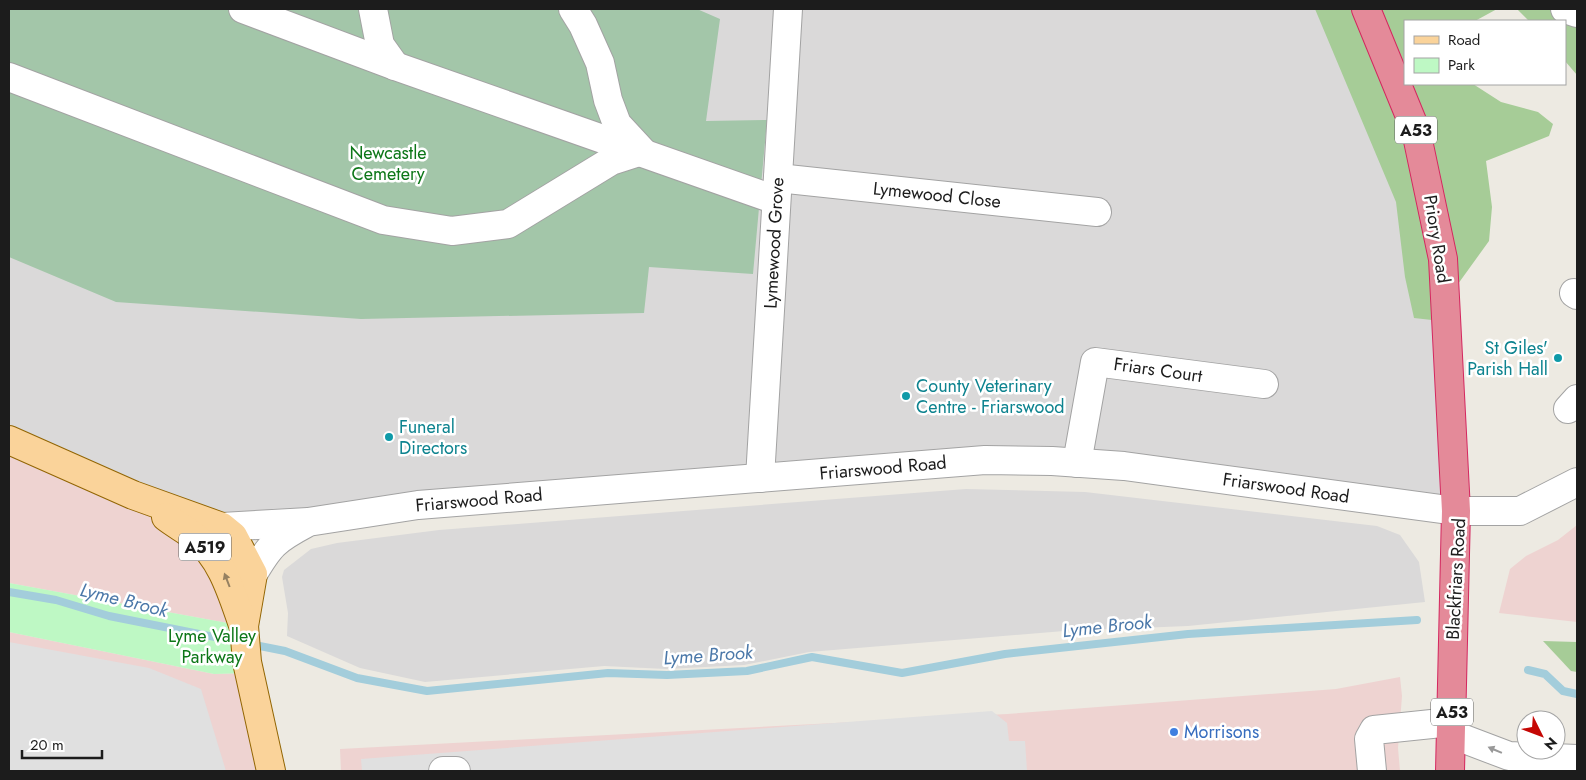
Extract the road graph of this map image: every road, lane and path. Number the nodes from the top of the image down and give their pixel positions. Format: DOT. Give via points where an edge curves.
graph roads {
  1 [pos="243,9"];
  2 [pos="373,9"];
  3 [pos="573,9"];
  4 [pos="788,9"];
  5 [pos="1366,9"];
  6 [pos="1565,9"];
  7 [pos="1577,13"];
  8 [pos="395,66"];
  9 [pos="9,77"];
  10 [pos="642,151"];
  11 [pos="777,189"];
  12 [pos="1096,212"];
  13 [pos="1264,384"];
  14 [pos="9,440"];
  15 [pos="1077,462"];
  16 [pos="760,478"];
  17 [pos="1577,482"];
  18 [pos="133,495"];
  19 [pos="1456,511"];
  20 [pos="308,522"];
  21 [pos="222,527"];
  22 [pos="253,574"];
  23 [pos="244,626"];
  24 [pos="1451,728"];
  25 [pos="1577,759"];
  26 [pos="271,771"];
  27 [pos="444,771"];
  28 [pos="456,771"];
  29 [pos="1372,771"];
  30 [pos="1450,771"];
  1 -- 8 [label="street, Lymewood Close"];
  2 -- 8 [label="street" via="380,45"];
  3 -- 10 [label="street" via="600,63 617,124"];
  4 -- 11 [label="street, Lymewood Grove"];
  5 -- 19 [label="highway, Priory Road / A53" via="1416,131 1443,259"];
  6 -- 7 [label="street"];
  8 -- 10 [label="street, Lymewood Close"];
  9 -- 10 [label="street" via="383,220 452,231 508,224 610,161"];
  10 -- 11 [label="street, Lymewood Close"];
  11 -- 12 [label="street, Lymewood Close"];
  11 -- 16 [label="street, Lymewood Grove"];
  13 -- 15 [label="street, Friars Court" via="1095,362"];
  14 -- 18 [label="main road, A519"];
  15 -- 16 [label="street, Friarswood Road" via="985,460"];
  15 -- 19 [label="street, Friarswood Road"];
  16 -- 20 [label="street, Friarswood Road" via="418,505"];
  17 -- 19 [label="street, Blackfriars Road" via="1520,510"];
  18 -- 21 [label="main road, A519"];
  23 -- 18 [label="main road, A519, one-way" via="224,573 211,552"];
  19 -- 24 [label="highway, Blackfriars Road / A53"];
  20 -- 21 [label="street, Friarswood Road"];
  20 -- 22 [label="street, Friarswood Road" via="278,538 268,548"];
  21 -- 22 [label="main road, A519" via="233,536"];
  22 -- 23 [label="main road, A519"];
  23 -- 26 [label="main road, A519" via="247,662"];
  25 -- 24 [label="street, one-way" via="1509,756"];
  24 -- 29 [label="street" via="1374,730 1369,740"];
  24 -- 30 [label="highway, Blackfriars Road / A53"];
  27 -- 28 [label="street"];
}
